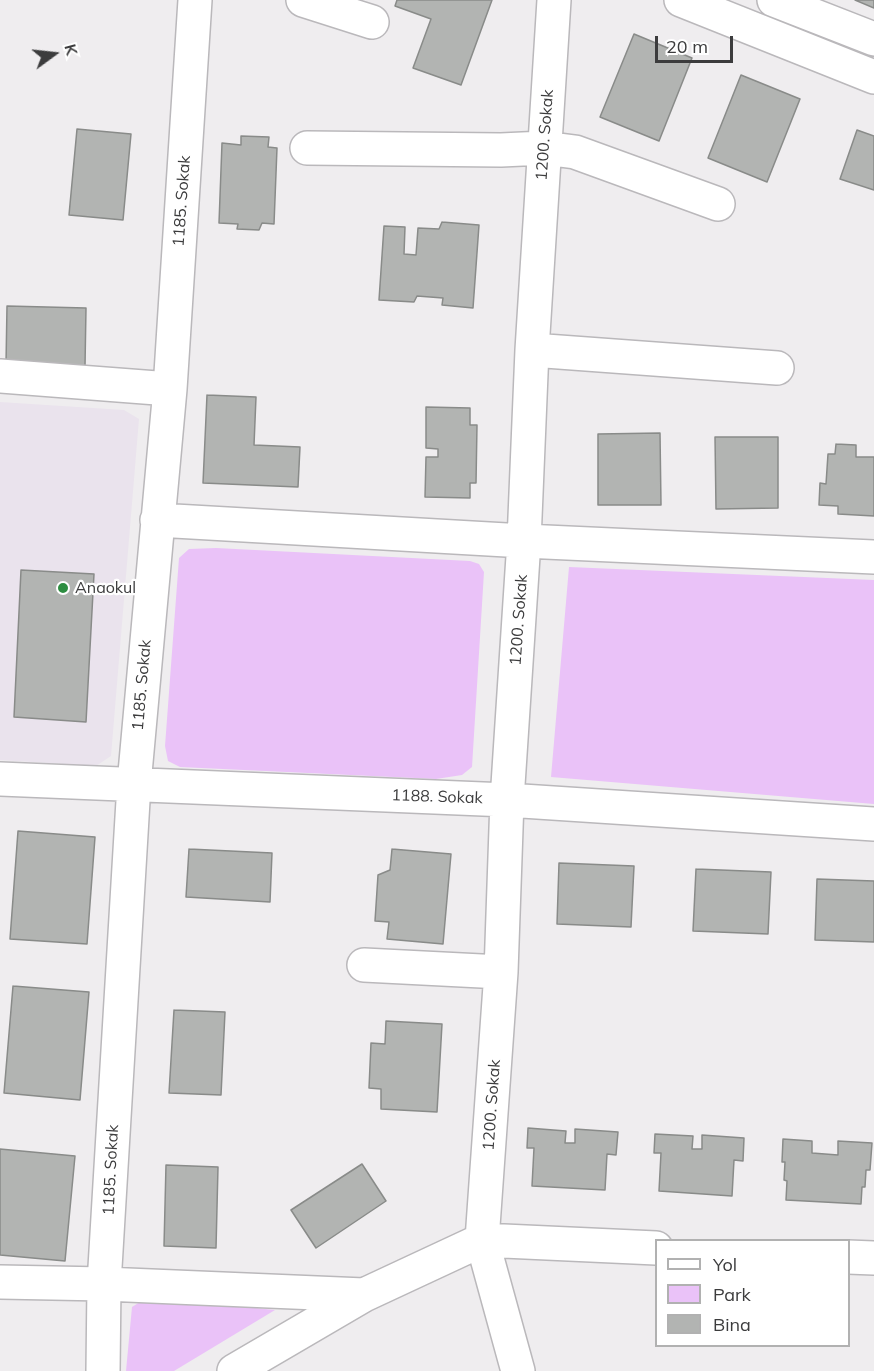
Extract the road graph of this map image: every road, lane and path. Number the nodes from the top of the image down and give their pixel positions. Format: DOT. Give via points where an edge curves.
graph roads {
  1 [pos="303,0"];
  2 [pos="554,0"];
  3 [pos="681,0"];
  4 [pos="774,0"];
  5 [pos="191,1"];
  6 [pos="372,22"];
  7 [pos="874,39"];
  8 [pos="874,77"];
  9 [pos="307,148"];
  10 [pos="544,148"];
  11 [pos="718,204"];
  12 [pos="532,350"];
  13 [pos="777,368"];
  14 [pos="0,376"];
  15 [pos="170,389"];
  16 [pos="157,520"];
  17 [pos="524,541"];
  18 [pos="874,557"];
  19 [pos="0,779"];
  20 [pos="134,784"];
  21 [pos="507,800"];
  22 [pos="874,824"];
  23 [pos="364,965"];
  24 [pos="501,972"];
  25 [pos="483,1240"];
  26 [pos="655,1248"];
  27 [pos="850,1257"];
  28 [pos="874,1258"];
  29 [pos="0,1282"];
  30 [pos="104,1284"];
  31 [pos="364,1295"];
  32 [pos="103,1371"];
  33 [pos="234,1371"];
  34 [pos="518,1371"];
  1 -- 6 [label="street"];
  2 -- 10 [label="street, 1200. Sokak"];
  3 -- 8 [label="street"];
  4 -- 7 [label="street"];
  5 -- 15 [label="street, 1185. Sokak"];
  9 -- 10 [label="street"];
  10 -- 11 [label="street" via="575,152"];
  10 -- 12 [label="street, 1200. Sokak"];
  12 -- 13 [label="street"];
  12 -- 17 [label="street, 1200. Sokak"];
  14 -- 15 [label="street"];
  15 -- 16 [label="street, 1185. Sokak"];
  16 -- 17 [label="street"];
  16 -- 20 [label="street, 1185. Sokak"];
  17 -- 18 [label="street"];
  17 -- 21 [label="street, 1200. Sokak"];
  19 -- 20 [label="street, 1188. Sokak"];
  20 -- 21 [label="street, 1188. Sokak"];
  20 -- 30 [label="street, 1185. Sokak"];
  21 -- 22 [label="street, 1188. Sokak"];
  21 -- 24 [label="street, 1200. Sokak"];
  23 -- 24 [label="street"];
  24 -- 25 [label="street, 1200. Sokak"];
  25 -- 26 [label="street"];
  25 -- 31 [label="street"];
  25 -- 34 [label="street, 1200. Sokak"];
  27 -- 28 [label="street"];
  29 -- 30 [label="street"];
  30 -- 31 [label="street"];
  30 -- 32 [label="street, 1185. Sokak"];
  31 -- 33 [label="street"];
}
